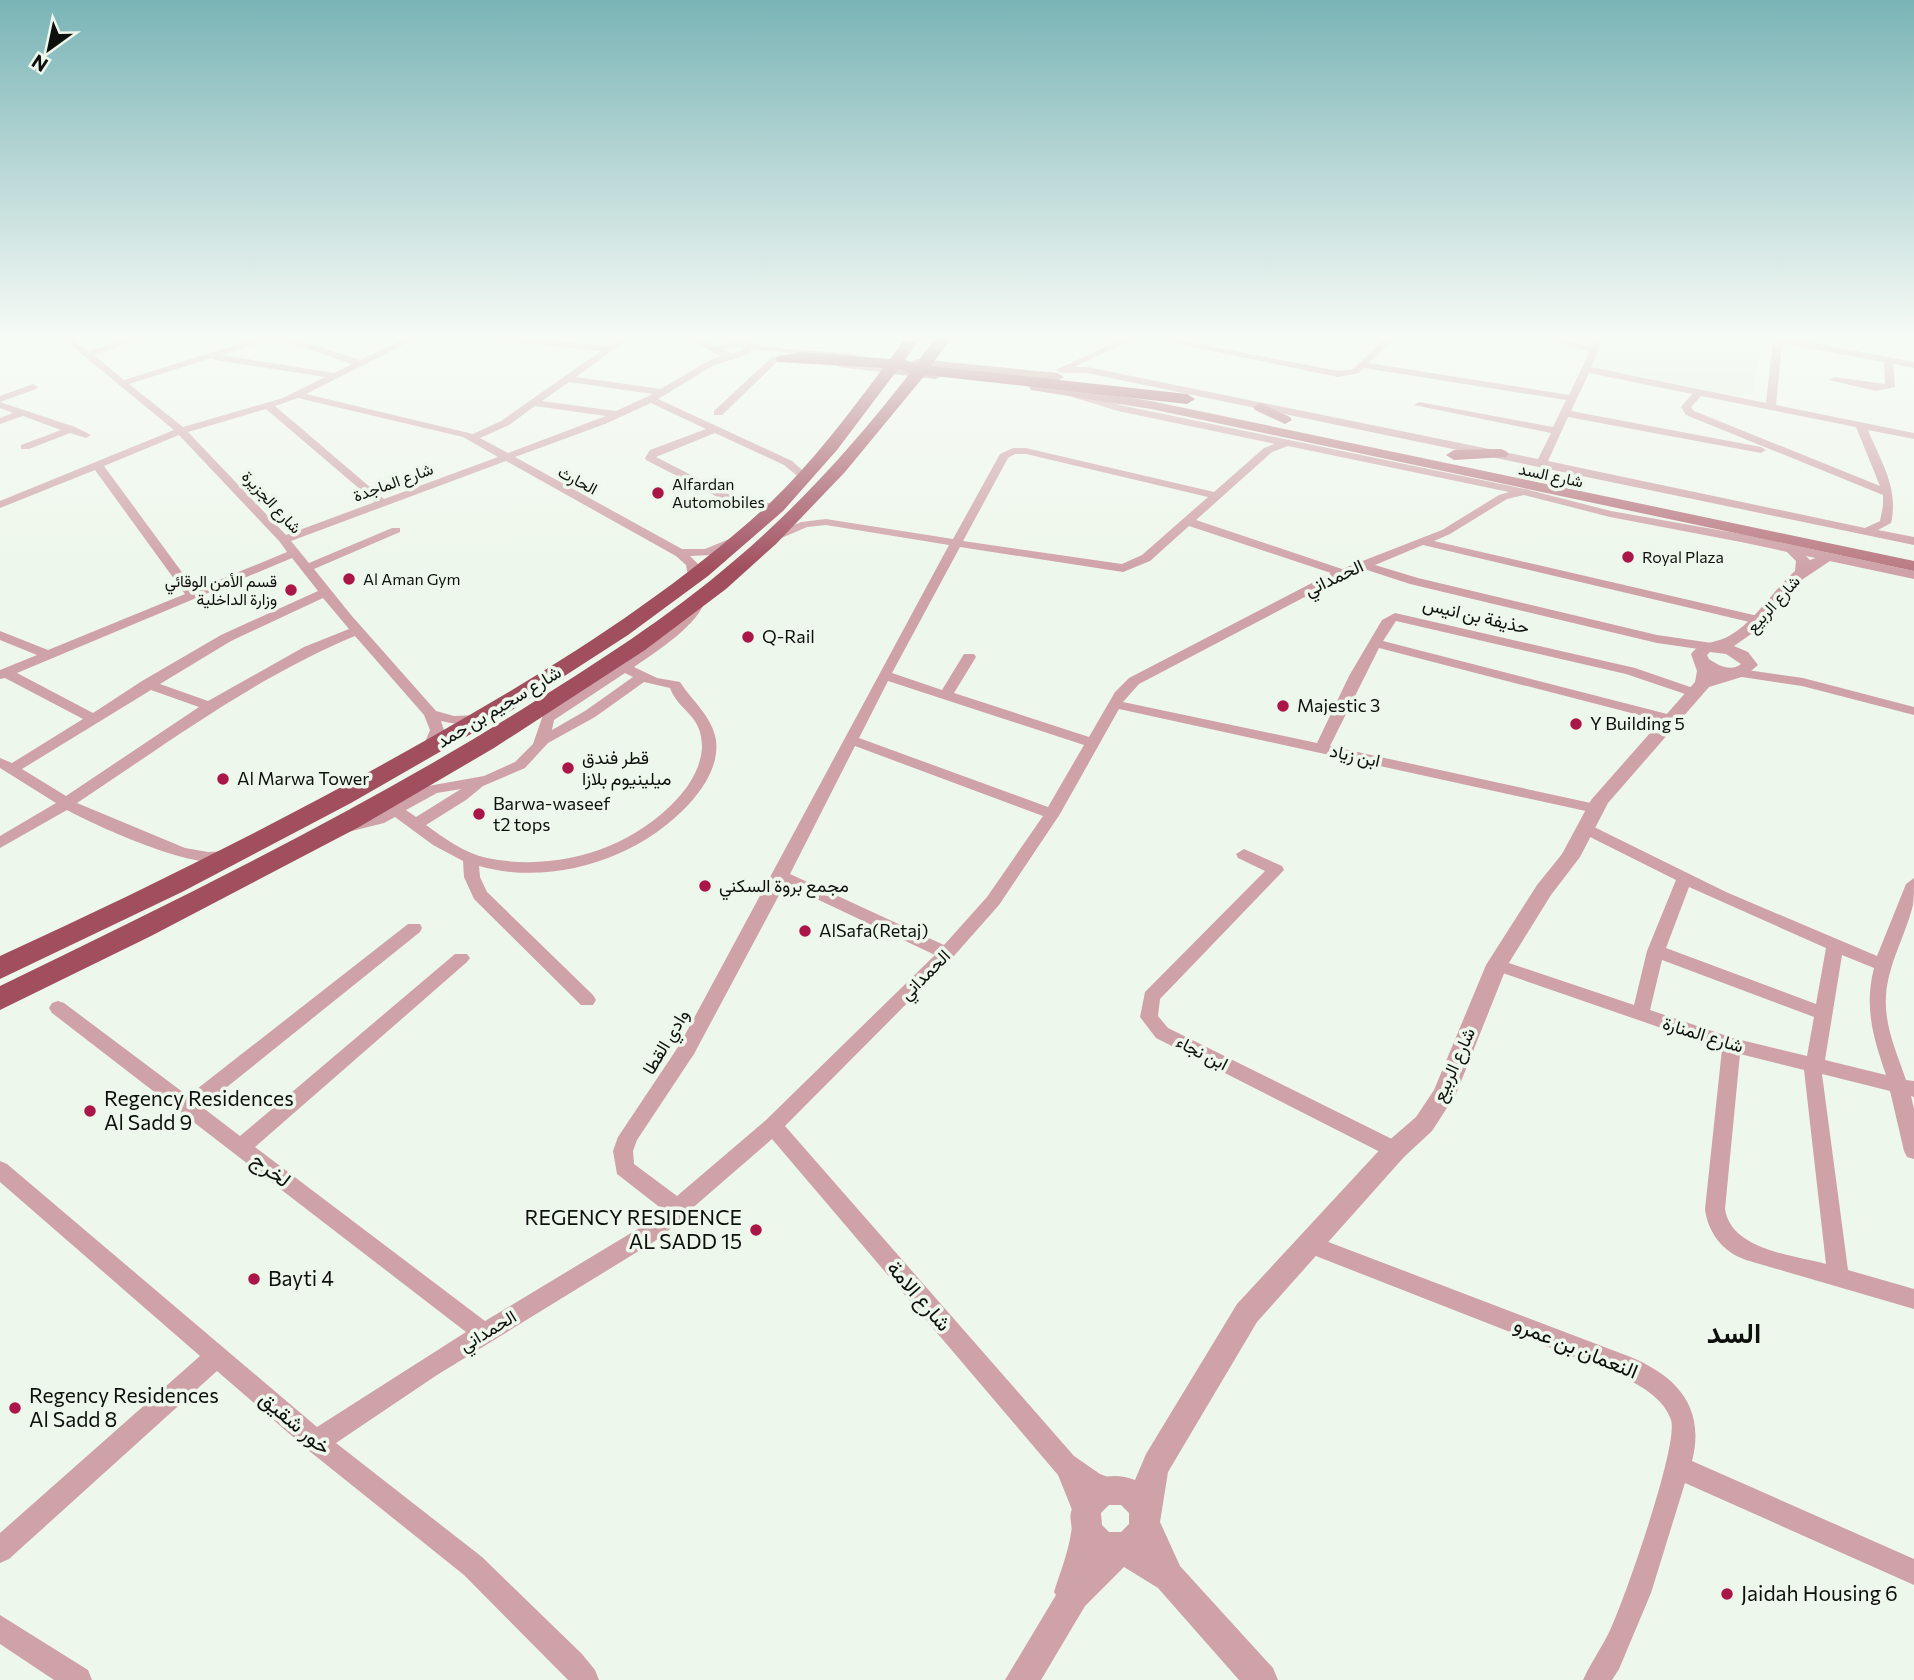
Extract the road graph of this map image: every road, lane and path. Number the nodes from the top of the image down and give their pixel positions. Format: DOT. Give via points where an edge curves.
graph roads {
  1 [pos="18,414"];
  2 [pos="26,414"];
  3 [pos="161,414"];
  4 [pos="239,414"];
  5 [pos="278,414"];
  6 [pos="383,414"];
  7 [pos="517,414"];
  8 [pos="613,414"];
  9 [pos="684,414"];
  10 [pos="854,414"];
  11 [pos="872,414"];
  12 [pos="886,414"];
  13 [pos="1144,414"];
  14 [pos="1195,414"];
  15 [pos="1259,414"];
  16 [pos="1274,414"];
  17 [pos="1298,414"];
  18 [pos="1472,414"];
  19 [pos="1563,414"];
  20 [pos="1576,414"];
  21 [pos="1693,414"];
  22 [pos="1806,414"];
  23 [pos="617,415"];
  24 [pos="1285,420"];
  25 [pos="0,421"];
  26 [pos="1861,426"];
  27 [pos="71,429"];
  28 [pos="715,429"];
  29 [pos="181,431"];
  30 [pos="1557,431"];
  31 [pos="86,435"];
  32 [pos="1914,436"];
  33 [pos="472,438"];
  34 [pos="859,442"];
  35 [pos="1267,444"];
  36 [pos="25,447"];
  37 [pos="1501,454"];
  38 [pos="1454,455"];
  39 [pos="1798,457"];
  40 [pos="504,458"];
  41 [pos="1419,462"];
  42 [pos="1542,462"];
  43 [pos="97,465"];
  44 [pos="805,477"];
  45 [pos="1456,478"];
  46 [pos="1484,484"];
  47 [pos="0,491"];
  48 [pos="1525,492"];
  49 [pos="1888,493"];
  50 [pos="812,495"];
  51 [pos="1216,496"];
  52 [pos="19,497"];
  53 [pos="1498,500"];
  54 [pos="382,503"];
  55 [pos="0,505"];
  56 [pos="777,506"];
  57 [pos="1692,519"];
  58 [pos="1187,521"];
  59 [pos="1652,523"];
  60 [pos="1885,523"];
  61 [pos="844,524"];
  62 [pos="396,530"];
  63 [pos="1866,532"];
  64 [pos="741,538"];
  65 [pos="770,539"];
  66 [pos="284,540"];
  67 [pos="958,542"];
  68 [pos="1423,542"];
  69 [pos="1913,544"];
  70 [pos="1791,549"];
  71 [pos="295,553"];
  72 [pos="680,553"];
  73 [pos="1829,557"];
  74 [pos="1375,559"];
  75 [pos="1361,564"];
  76 [pos="1914,566"];
  77 [pos="307,568"];
  78 [pos="1802,572"];
  79 [pos="1337,575"];
  80 [pos="1914,575"];
  81 [pos="1397,576"];
  82 [pos="696,588"];
  83 [pos="326,592"];
  84 [pos="192,595"];
  85 [pos="1758,620"];
  86 [pos="357,630"];
  87 [pos="0,635"];
  88 [pos="1744,636"];
  89 [pos="1375,643"];
  90 [pos="1715,647"];
  91 [pos="48,655"];
  92 [pos="969,657"];
  93 [pos="1742,666"];
  94 [pos="624,667"];
  95 [pos="3,674"];
  96 [pos="884,675"];
  97 [pos="648,678"];
  98 [pos="1700,679"];
  99 [pos="604,681"];
  100 [pos="147,684"];
  101 [pos="580,684"];
  102 [pos="946,695"];
  103 [pos="1114,704"];
  104 [pos="208,706"];
  105 [pos="1914,711"];
  106 [pos="431,714"];
  107 [pos="93,719"];
  108 [pos="481,719"];
  109 [pos="1670,719"];
  110 [pos="544,740"];
  111 [pos="851,740"];
  112 [pos="1092,743"];
  113 [pos="1321,749"];
  114 [pos="429,750"];
  115 [pos="6,765"];
  116 [pos="477,783"];
  117 [pos="66,803"];
  118 [pos="396,810"];
  119 [pos="1052,814"];
  120 [pos="1591,818"];
  121 [pos="416,824"];
  122 [pos="338,828"];
  123 [pos="0,843"];
  124 [pos="240,853"];
  125 [pos="1244,854"];
  126 [pos="471,859"];
  127 [pos="781,876"];
  128 [pos="1685,878"];
  129 [pos="1914,884"];
  130 [pos="414,928"];
  131 [pos="1835,945"];
  132 [pos="1656,951"];
  133 [pos="947,953"];
  134 [pos="461,958"];
  135 [pos="1497,965"];
  136 [pos="1885,966"];
  137 [pos="0,968"];
  138 [pos="0,999"];
  139 [pos="586,1000"];
  140 [pos="58,1008"];
  141 [pos="1822,1013"];
  142 [pos="1640,1015"];
  143 [pos="1732,1045"];
  144 [pos="1815,1066"];
  145 [pos="1906,1086"];
  146 [pos="188,1107"];
  147 [pos="773,1126"];
  148 [pos="241,1147"];
  149 [pos="1395,1150"];
  150 [pos="1914,1151"];
  151 [pos="0,1170"];
  152 [pos="679,1210"];
  153 [pos="1310,1244"];
  154 [pos="1838,1278"];
  155 [pos="1914,1299"];
  156 [pos="484,1333"];
  157 [pos="217,1356"];
  158 [pos="316,1442"];
  159 [pos="1156,1464"];
  160 [pos="1065,1465"];
  161 [pos="1677,1468"];
  162 [pos="1111,1489"];
  163 [pos="1144,1519"];
  164 [pos="1087,1521"];
  165 [pos="0,1550"];
  166 [pos="1121,1550"];
  167 [pos="1914,1572"];
  168 [pos="1169,1577"];
  169 [pos="1061,1612"];
  170 [pos="0,1628"];
  171 [pos="1602,1678"];
  172 [pos="78,1680"];
  173 [pos="585,1680"];
  174 [pos="1022,1680"];
  175 [pos="1261,1680"];
  1 -- 25 [label="street"];
  2 -- 27 [label="street"];
  3 -- 29 [label="street, شارع الجزيرة"];
  4 -- 29 [label="street"];
  5 -- 54 [label="street"];
  6 -- 33 [label="street, الحارث"];
  7 -- 33 [label="street"];
  8 -- 23 [label="street"];
  9 -- 28 [label="street"];
  10 -- 44 [label="highway, شارع سحيم بن حمد"];
  11 -- 34 [label="highway"];
  12 -- 34 [label="highway, شارع سحيم بن حمد"];
  13 -- 35 [label="street, شارع السد"];
  14 -- 41 [label="main road, شارع السد"];
  15 -- 24 [label="main road, شارع السد"];
  16 -- 24 [label="main road"];
  17 -- 37 [label="street, شارع السد"];
  18 -- 30 [label="street"];
  19 -- 30 [label="street"];
  20 -- 39 [label="street"];
  21 -- 39 [label="street"];
  22 -- 26 [label="street"];
  23 -- 40 [label="street, شارع الماجدة"];
  24 -- 38 [label="main road, شارع السد"];
  26 -- 32 [label="street"];
  26 -- 49 [label="street"];
  27 -- 31 [label="street"];
  27 -- 36 [label="street"];
  28 -- 44 [label="street" via="792,466"];
  28 -- 56 [label="street" via="654,452 650,458 743,506"];
  29 -- 43 [label="street"];
  29 -- 66 [label="street, شارع الجزيرة"];
  30 -- 42 [label="street"];
  33 -- 40 [label="street, الحارث"];
  34 -- 50 [label="highway, شارع سحيم بن حمد"];
  35 -- 45 [label="street, شارع السد" via="1291,442"];
  35 -- 51 [label="street"];
  37 -- 38 [label="main road"];
  37 -- 42 [label="street, شارع السد"];
  38 -- 69 [label="main road, شارع السد"];
  39 -- 49 [label="street"];
  40 -- 54 [label="street, شارع الماجدة"];
  40 -- 72 [label="street, الحارث"];
  41 -- 45 [label="main road"];
  41 -- 57 [label="main road, شارع السد"];
  42 -- 63 [label="street, شارع السد"];
  43 -- 52 [label="street"];
  43 -- 84 [label="street"];
  44 -- 56 [label="highway, شارع سحيم بن حمد"];
  45 -- 46 [label="street, شارع السد"];
  46 -- 48 [label="street, شارع السد"];
  46 -- 53 [label="street" via="1496,492"];
  47 -- 52 [label="street"];
  48 -- 53 [label="street, الحمداني"];
  48 -- 59 [label="street, شارع السد"];
  49 -- 60 [label="street"];
  50 -- 61 [label="street" via="820,514"];
  50 -- 65 [label="highway, شارع سحيم بن حمد"];
  51 -- 58 [label="street"];
  51 -- 67 [label="street, وادي القطا" via="1035,452 1013,452 1001,460"];
  52 -- 55 [label="street"];
  53 -- 68 [label="street, الحمداني"];
  54 -- 66 [label="street, شارع الماجدة"];
  56 -- 64 [label="highway, شارع سحيم بن حمد"];
  57 -- 59 [label="main road"];
  57 -- 76 [label="main road, شارع السد"];
  58 -- 67 [label="street" via="1146,558 1123,568"];
  58 -- 79 [label="street"];
  59 -- 70 [label="street, شارع السد"];
  60 -- 63 [label="street"];
  60 -- 69 [label="street"];
  61 -- 65 [label="street" via="810,523"];
  61 -- 67 [label="street"];
  62 -- 77 [label="street"];
  63 -- 69 [label="street, شارع السد"];
  64 -- 72 [label="street" via="707,552"];
  64 -- 82 [label="highway, شارع سحيم بن حمد"];
  65 -- 82 [label="highway, شارع سحيم بن حمد"];
  66 -- 71 [label="street, شارع الجزيرة"];
  67 -- 96 [label="street, وادي القطا"];
  68 -- 74 [label="street, الحمداني"];
  68 -- 85 [label="street"];
  70 -- 73 [label="street, شارع السد"];
  70 -- 78 [label="street, شارع الربيع" via="1803,560"];
  71 -- 77 [label="street, شارع الجزيرة"];
  71 -- 84 [label="street"];
  72 -- 82 [label="street" via="692,564"];
  73 -- 78 [label="street, شارع الربيع"];
  73 -- 80 [label="street, شارع السد"];
  74 -- 75 [label="street, الحمداني"];
  74 -- 81 [label="street"];
  75 -- 79 [label="street, الحمداني"];
  75 -- 81 [label="street"];
  77 -- 83 [label="street, شارع الجزيرة"];
  78 -- 85 [label="street, شارع الربيع"];
  79 -- 103 [label="street, الحمداني" via="1134,681"];
  81 -- 90 [label="street" via="1657,639"];
  82 -- 94 [label="street, شارع سحيم بن حمد" via="698,606 688,619"];
  82 -- 101 [label="highway, شارع سحيم بن حمد"];
  82 -- 108 [label="highway, شارع سحيم بن حمد"];
  83 -- 86 [label="street, شارع الجزيرة"];
  83 -- 100 [label="street" via="239,631"];
  84 -- 91 [label="street"];
  85 -- 88 [label="street, شارع الربيع"];
  86 -- 104 [label="street" via="314,647"];
  86 -- 106 [label="street, شارع الجزيرة"];
  87 -- 91 [label="street"];
  88 -- 90 [label="street, شارع الربيع"];
  88 -- 93 [label="street, شارع الربيع"];
  89 -- 98 [label="street, حذيفة بن انيس" via="1388,620 1403,618 1630,671"];
  89 -- 109 [label="street"];
  89 -- 113 [label="street, حذيفة بن انيس"];
  90 -- 93 [label="street"];
  90 -- 98 [label="street" via="1699,654"];
  91 -- 95 [label="street"];
  92 -- 102 [label="street"];
  93 -- 98 [label="street, شارع الربيع"];
  93 -- 105 [label="street"];
  94 -- 97 [label="street"];
  94 -- 99 [label="street, شارع سحيم بن حمد"];
  95 -- 107 [label="street"];
  96 -- 102 [label="street"];
  96 -- 111 [label="street, وادي القطا"];
  97 -- 110 [label="street"];
  97 -- 126 [label="street" via="661,691 679,695 705,726 708,756 694,789 662,821 620,846 571,862 518,867"];
  98 -- 109 [label="street, شارع الربيع"];
  99 -- 101 [label="highway"];
  99 -- 110 [label="street, شارع سحيم بن حمد" via="548,718"];
  100 -- 104 [label="street"];
  100 -- 107 [label="street"];
  101 -- 122 [label="highway, شارع سحيم بن حمد"];
  102 -- 112 [label="street"];
  103 -- 112 [label="street, الحمداني"];
  103 -- 113 [label="street, ابن زياد"];
  104 -- 117 [label="street"];
  106 -- 108 [label="street" via="454,720"];
  106 -- 114 [label="street" via="437,730"];
  107 -- 115 [label="street"];
  108 -- 114 [label="highway, شارع سحيم بن حمد"];
  109 -- 120 [label="street, شارع الربيع"];
  110 -- 116 [label="street, شارع سحيم بن حمد" via="520,765"];
  111 -- 119 [label="street"];
  111 -- 127 [label="street, وادي القطا"];
  112 -- 119 [label="street, الحمداني"];
  113 -- 120 [label="street, ابن زياد"];
  114 -- 124 [label="highway, شارع سحيم بن حمد"];
  115 -- 117 [label="street"];
  116 -- 118 [label="street, شارع سحيم بن حمد" via="433,789"];
  116 -- 121 [label="street"];
  117 -- 123 [label="street"];
  117 -- 124 [label="street" via="182,853 208,857"];
  118 -- 121 [label="street"];
  118 -- 122 [label="street, شارع سحيم بن حمد" via="371,822"];
  119 -- 133 [label="street, الحمداني" via="993,901"];
  120 -- 128 [label="street, ابن زياد"];
  120 -- 135 [label="street, شارع الربيع" via="1570,858"];
  121 -- 126 [label="street" via="443,846"];
  122 -- 138 [label="highway, شارع سحيم بن حمد"];
  124 -- 137 [label="highway, شارع سحيم بن حمد"];
  125 -- 149 [label="street, ابن نجاء" via="1276,870 1151,997 1149,1017 1162,1033"];
  126 -- 139 [label="street" via="480,895"];
  127 -- 133 [label="street"];
  127 -- 152 [label="street, وادي القطا" via="687,1049 623,1151 622,1162 631,1176"];
  128 -- 131 [label="street, ابن زياد"];
  128 -- 132 [label="street"];
  129 -- 136 [label="street"];
  130 -- 146 [label="street"];
  131 -- 136 [label="street, ابن زياد"];
  131 -- 141 [label="street"];
  132 -- 141 [label="street"];
  132 -- 142 [label="street"];
  133 -- 147 [label="street, الحمداني"];
  134 -- 148 [label="street"];
  135 -- 142 [label="street, شارع المنارة"];
  135 -- 149 [label="street, شارع الربيع" via="1444,1094 1424,1124"];
  136 -- 145 [label="street" via="1877,993 1878,1021"];
  140 -- 146 [label="street, لخرج"];
  141 -- 144 [label="street"];
  142 -- 143 [label="street, شارع المنارة"];
  143 -- 144 [label="street, شارع المنارة"];
  143 -- 154 [label="street" via="1715,1209 1719,1227 1746,1251"];
  144 -- 145 [label="street, شارع المنارة"];
  144 -- 154 [label="street"];
  145 -- 150 [label="street"];
  146 -- 148 [label="street, لخرج"];
  147 -- 152 [label="street, الحمداني"];
  147 -- 160 [label="street, شارع الامة"];
  148 -- 156 [label="street, لخرج"];
  149 -- 153 [label="street, شارع الربيع"];
  151 -- 157 [label="street, خور شقيق"];
  152 -- 156 [label="street, الحمداني" via="611,1259"];
  153 -- 159 [label="street, شارع الربيع" via="1247,1313"];
  153 -- 161 [label="street, النعمان بن عمرو" via="1653,1380 1674,1400 1684,1422"];
  154 -- 155 [label="street"];
  156 -- 158 [label="street, الحمداني"];
  157 -- 158 [label="street, خور شقيق"];
  157 -- 165 [label="street"];
  158 -- 173 [label="street, خور شقيق" via="473,1566"];
  159 -- 162 [label="street, شارع الربيع" via="1144,1476"];
  159 -- 163 [label="street, شارع الربيع"];
  160 -- 162 [label="street, شارع الامة"];
  160 -- 164 [label="street, شارع الامة"];
  161 -- 167 [label="street"];
  161 -- 171 [label="street, النعمان بن عمرو" via="1638,1593"];
  162 -- 163 [label="street" via="1133,1497"];
  162 -- 164 [label="street" via="1090,1502"];
  163 -- 166 [label="street" via="1142,1534"];
  163 -- 168 [label="street"];
  164 -- 166 [label="street" via="1100,1544"];
  164 -- 169 [label="street" via="1077,1571"];
  166 -- 168 [label="street"];
  166 -- 169 [label="street" via="1087,1578"];
  168 -- 175 [label="street"];
  169 -- 174 [label="street"];
  170 -- 172 [label="street"];
}
